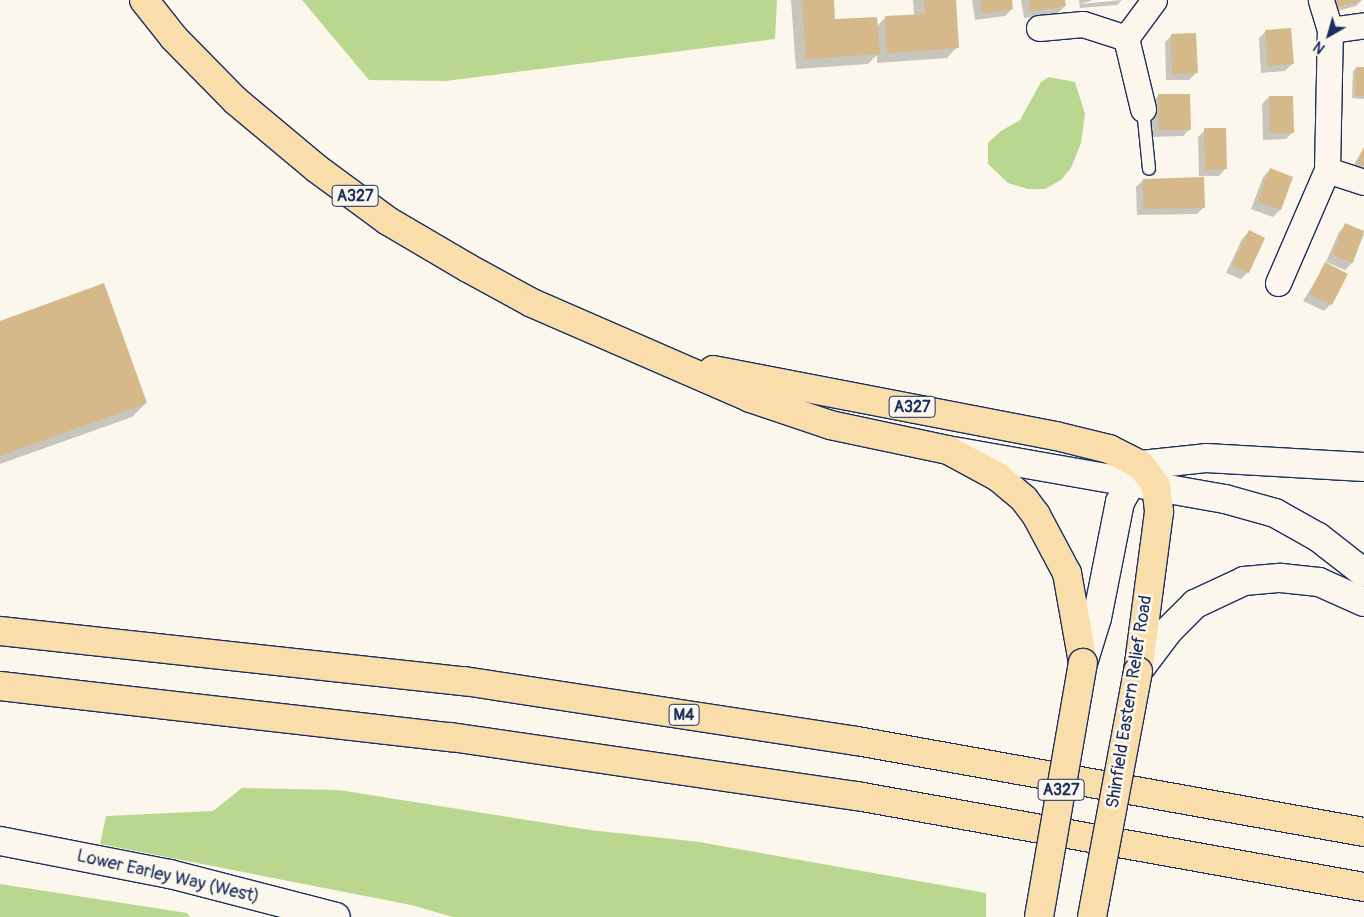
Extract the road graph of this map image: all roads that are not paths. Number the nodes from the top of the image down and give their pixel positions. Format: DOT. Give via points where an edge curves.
graph roads {
  1 [pos="144,0"];
  2 [pos="1154,0"];
  3 [pos="1321,0"];
  4 [pos="1364,25"];
  5 [pos="1039,28"];
  6 [pos="1330,30"];
  7 [pos="1126,38"];
  8 [pos="1143,109"];
  9 [pos="1149,169"];
  10 [pos="1327,170"];
  11 [pos="1364,182"];
  12 [pos="1278,282"];
  13 [pos="677,364"];
  14 [pos="948,450"];
  15 [pos="1364,467"];
  16 [pos="1142,478"];
  17 [pos="1364,573"];
  18 [pos="1364,602"];
  19 [pos="0,631"];
  20 [pos="1083,663"];
  21 [pos="1138,671"];
  22 [pos="0,686"];
  23 [pos="1364,832"];
  24 [pos="0,841"];
  25 [pos="1364,887"];
  26 [pos="336,917"];
  27 [pos="1040,917"];
  28 [pos="1092,917"];
  1 -- 13 [label="main road, A327" via="174,38 236,101 316,168 388,221 532,303"];
  2 -- 7 [label="street"];
  3 -- 6 [label="street"];
  4 -- 6 [label="street"];
  5 -- 7 [label="street" via="1083,24"];
  6 -- 10 [label="street"];
  7 -- 8 [label="street"];
  8 -- 9 [label="lane"];
  10 -- 11 [label="street"];
  10 -- 12 [label="street"];
  13 -- 14 [label="main road, A327" via="750,398 830,425"];
  13 -- 16 [label="main road, A327" via="1056,436 1109,449"];
  14 -- 16 [label="main road"];
  14 -- 20 [label="main road, A327" via="998,477 1024,499 1048,532 1067,573"];
  15 -- 16 [label="main road" via="1206,458"];
  16 -- 17 [label="main road" via="1275,513 1318,537"];
  16 -- 20 [label="main road" via="1120,502 1097,618"];
  16 -- 21 [label="main road, Shinfield Eastern Relief Road" via="1159,512"];
  18 -- 21 [label="main road" via="1319,582 1281,578 1244,582 1195,604 1169,630"];
  19 -- 23 [label="main road, M4" via="464,681 857,741"];
  20 -- 27 [label="main road, A327, bridge"];
  21 -- 28 [label="main road, Shinfield Eastern Relief Road, bridge"];
  22 -- 25 [label="main road" via="461,738 857,796"];
  24 -- 26 [label="main road, Lower Earley Way (West)" via="170,874"];
}
